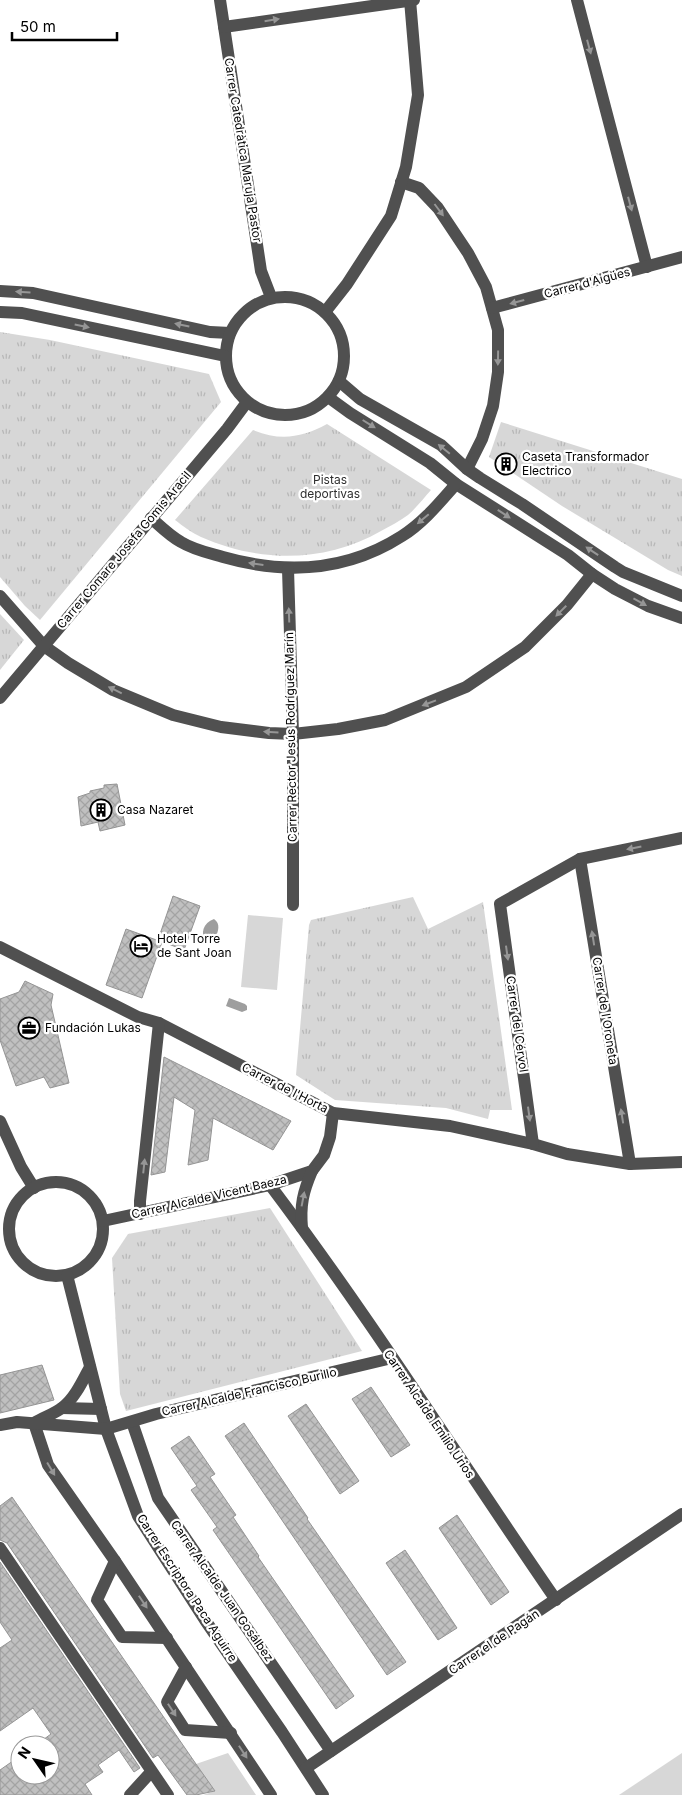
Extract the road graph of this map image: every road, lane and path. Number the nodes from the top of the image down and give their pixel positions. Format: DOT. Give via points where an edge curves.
graph roads {
  1 [pos="220,0"];
  2 [pos="412,0"];
  3 [pos="577,0"];
  4 [pos="224,27"];
  5 [pos="401,182"];
  6 [pos="682,257"];
  7 [pos="647,267"];
  8 [pos="0,291"];
  9 [pos="271,297"];
  10 [pos="492,308"];
  11 [pos="0,312"];
  12 [pos="325,312"];
  13 [pos="230,333"];
  14 [pos="225,356"];
  15 [pos="339,381"];
  16 [pos="328,397"];
  17 [pos="247,402"];
  18 [pos="467,469"];
  19 [pos="456,484"];
  20 [pos="151,518"];
  21 [pos="288,569"];
  22 [pos="592,574"];
  23 [pos="0,596"];
  24 [pos="682,596"];
  25 [pos="682,618"];
  26 [pos="44,646"];
  27 [pos="0,698"];
  28 [pos="293,734"];
  29 [pos="682,838"];
  30 [pos="580,859"];
  31 [pos="293,905"];
  32 [pos="0,947"];
  33 [pos="159,1023"];
  34 [pos="333,1113"];
  35 [pos="0,1121"];
  36 [pos="534,1144"];
  37 [pos="682,1162"];
  38 [pos="630,1164"];
  39 [pos="312,1171"];
  40 [pos="270,1185"];
  41 [pos="34,1188"];
  42 [pos="140,1214"];
  43 [pos="102,1222"];
  44 [pos="302,1228"];
  45 [pos="5,1244"];
  46 [pos="67,1275"];
  47 [pos="392,1358"];
  48 [pos="90,1367"];
  49 [pos="62,1408"];
  50 [pos="101,1409"];
  51 [pos="132,1422"];
  52 [pos="34,1423"];
  53 [pos="0,1425"];
  54 [pos="106,1429"];
  55 [pos="682,1514"];
  56 [pos="0,1548"];
  57 [pos="115,1561"];
  58 [pos="556,1600"];
  59 [pos="167,1638"];
  60 [pos="186,1667"];
  61 [pos="230,1733"];
  62 [pos="332,1750"];
  63 [pos="306,1768"];
  64 [pos="151,1772"];
  65 [pos="130,1795"];
  66 [pos="168,1795"];
  67 [pos="271,1795"];
  68 [pos="323,1795"];
  1 -- 4 [label="street, Carrer Catedràtica Maruja Pastor"];
  4 -- 2 [label="street, one-way"];
  2 -- 5 [label="street" via="418,96"];
  3 -- 7 [label="street, one-way"];
  4 -- 9 [label="street, Carrer Catedràtica Maruja Pastor" via="261,271"];
  5 -- 10 [label="street, one-way" via="419,188 438,208 468,253 486,287"];
  5 -- 12 [label="street" via="392,216"];
  6 -- 7 [label="street, Carrer d'Aigües"];
  7 -- 10 [label="street, Carrer d'Aigües, one-way"];
  13 -- 8 [label="street, one-way" via="210,332 33,293"];
  9 -- 12 [label="street" via="290,296 309,301"];
  9 -- 13 [label="street" via="247,310"];
  10 -- 18 [label="street, one-way" via="499,333 494,398 482,439"];
  11 -- 14 [label="street, one-way" via="22,313"];
  12 -- 15 [label="street" via="337,326 344,343 344,363"];
  13 -- 14 [label="street"];
  14 -- 17 [label="street" via="231,382"];
  15 -- 16 [label="street"];
  18 -- 15 [label="street, one-way" via="441,446 360,399"];
  16 -- 17 [label="street" via="317,406 289,415 260,410"];
  16 -- 19 [label="street, one-way" via="430,463"];
  17 -- 20 [label="street, Carrer Comare Josefa Gomis Aracil"];
  24 -- 18 [label="street, one-way" via="623,572"];
  19 -- 21 [label="street, one-way" via="403,536 376,551 342,563"];
  19 -- 22 [label="street, one-way" via="568,555"];
  21 -- 20 [label="street, one-way" via="240,562 196,550 179,541"];
  20 -- 26 [label="street, Carrer Comare Josefa Gomis Aracil"];
  28 -- 21 [label="street, Carrer Rector Jesús Rodríguez Marín, one-way"];
  22 -- 25 [label="street, one-way" via="648,606"];
  22 -- 28 [label="street, one-way" via="574,598 525,647 466,687 385,720"];
  23 -- 26 [label="street"];
  26 -- 27 [label="street, Carrer Comare Josefa Gomis Aracil"];
  28 -- 26 [label="street, one-way" via="221,727 166,714 113,690"];
  28 -- 31 [label="street, Carrer Rector Jesús Rodríguez Marín"];
  29 -- 30 [label="street, one-way"];
  30 -- 36 [label="street, Carrer del Cérvol, one-way" via="500,904"];
  38 -- 30 [label="street, Carrer de l'Oroneta, one-way"];
  32 -- 33 [label="street, Carrer de l'Horta" via="138,1017"];
  33 -- 34 [label="street, Carrer de l'Horta"];
  42 -- 33 [label="street, one-way"];
  34 -- 36 [label="street, Carrer de l'Horta" via="450,1126"];
  34 -- 39 [label="street" via="324,1155"];
  35 -- 41 [label="street"];
  36 -- 38 [label="street, Carrer de l'Horta" via="567,1154"];
  37 -- 38 [label="street, Carrer de l'Horta"];
  39 -- 40 [label="street, Carrer Alcalde Vicent Baeza"];
  44 -- 39 [label="street, one-way" via="303,1193"];
  40 -- 42 [label="street, Carrer Alcalde Vicent Baeza"];
  40 -- 44 [label="street, Carrer Alcalde Emilio Urios"];
  41 -- 43 [label="street" via="64,1183 79,1188 98,1207"];
  41 -- 45 [label="street" via="15,1206"];
  42 -- 43 [label="street, Carrer Alcalde Vicent Baeza"];
  43 -- 46 [label="street" via="103,1234 92,1260"];
  44 -- 47 [label="street, Carrer Alcalde Emilio Urios"];
  45 -- 46 [label="street" via="40,1274 53,1277"];
  46 -- 48 [label="street, Carrer Escriptora Paca Aguirre"];
  47 -- 51 [label="street, Carrer Alcalde Francisco Burillo"];
  47 -- 58 [label="street, Carrer Alcalde Emilio Urios"];
  48 -- 49 [label="street"];
  48 -- 50 [label="street, Carrer Escriptora Paca Aguirre"];
  49 -- 50 [label="street"];
  49 -- 52 [label="street"];
  50 -- 54 [label="street, Carrer Escriptora Paca Aguirre"];
  51 -- 54 [label="street, Carrer Alcalde Francisco Burillo"];
  51 -- 62 [label="street, Carrer Alcalde Juan Gosálbez" via="158,1498"];
  52 -- 53 [label="street, Carrer Alcalde Francisco Burillo"];
  52 -- 54 [label="street, Carrer Alcalde Francisco Burillo"];
  52 -- 57 [label="street, one-way" via="48,1465"];
  54 -- 63 [label="street, Carrer Escriptora Paca Aguirre" via="138,1516"];
  55 -- 58 [label="street, Carrer el de Pagán"];
  56 -- 64 [label="street"];
  57 -- 59 [label="street, one-way"];
  57 -- 59 [label="street" via="97,1600 122,1637"];
  58 -- 62 [label="street, Carrer el de Pagán"];
  59 -- 60 [label="street"];
  60 -- 61 [label="street"];
  60 -- 61 [label="street, one-way" via="167,1702 185,1730"];
  61 -- 67 [label="street, one-way"];
  62 -- 63 [label="street, Carrer el de Pagán"];
  63 -- 68 [label="street, Carrer Escriptora Paca Aguirre"];
  64 -- 65 [label="street"];
  64 -- 66 [label="street"];
}
